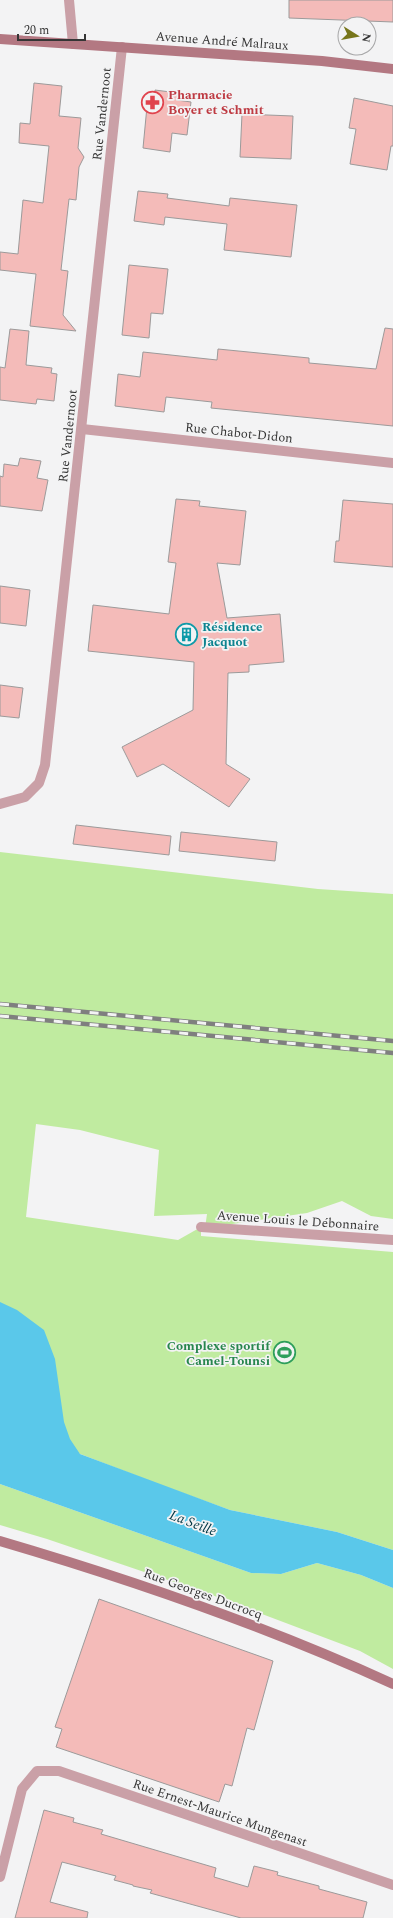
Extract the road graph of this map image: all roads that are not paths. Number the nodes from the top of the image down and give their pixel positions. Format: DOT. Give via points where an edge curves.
graph roads {
  1 [pos="69,0"];
  2 [pos="0,39"];
  3 [pos="74,44"];
  4 [pos="122,46"];
  5 [pos="393,69"];
  6 [pos="82,430"];
  7 [pos="393,463"];
  8 [pos="0,804"];
  9 [pos="201,1227"];
  10 [pos="393,1240"];
  11 [pos="0,1541"];
  12 [pos="393,1684"];
  13 [pos="0,1877"];
  14 [pos="393,1885"];
  1 -- 3 [label="street"];
  2 -- 3 [label="street, Avenue André Malraux"];
  3 -- 4 [label="street, Avenue André Malraux"];
  4 -- 5 [label="street, Avenue André Malraux"];
  4 -- 6 [label="street, Rue Vandernoot"];
  6 -- 7 [label="street, Rue Chabot-Didon"];
  6 -- 8 [label="street, Rue Vandernoot" via="45,765 39,783 25,797"];
  9 -- 10 [label="street, Avenue Louis le Débonnaire"];
  11 -- 12 [label="street, Rue Georges Ducrocq" via="100,1571 240,1620"];
  13 -- 14 [label="street, Rue Ernest-Maurice Mungenast" via="22,1790 38,1771 59,1771"];
}
